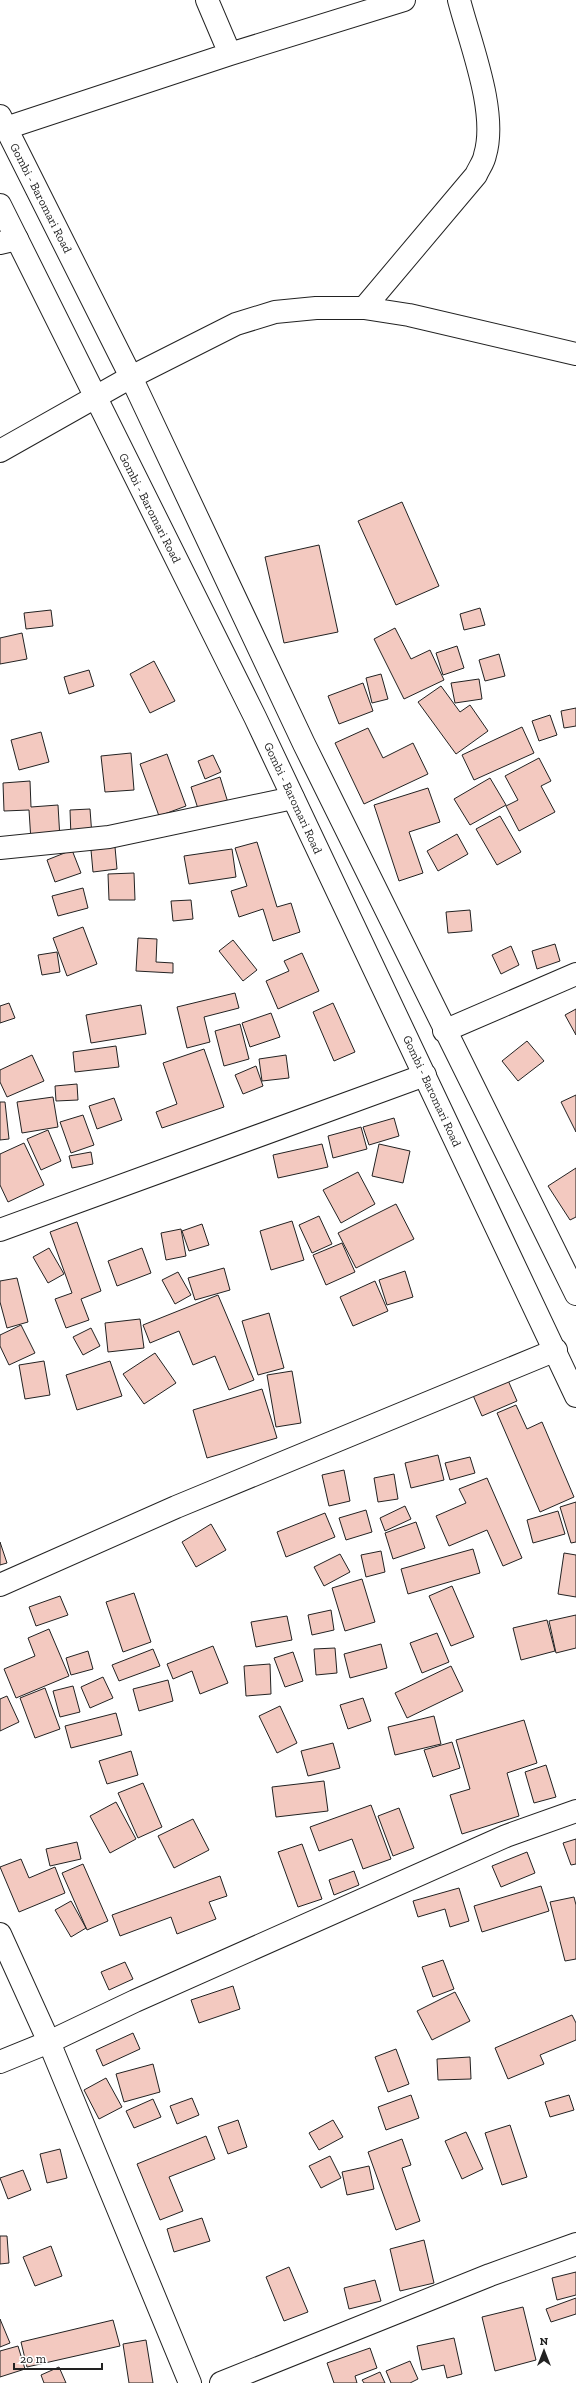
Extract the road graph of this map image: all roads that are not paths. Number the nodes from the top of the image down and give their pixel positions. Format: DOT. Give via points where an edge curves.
graph roads {
  1 [pos="207,0"];
  2 [pos="404,0"];
  3 [pos="459,0"];
  4 [pos="230,54"];
  5 [pos="3,122"];
  6 [pos="0,205"];
  7 [pos="9,241"];
  8 [pos="364,308"];
  9 [pos="576,354"];
  10 [pos="131,377"];
  11 [pos="94,397"];
  12 [pos="0,450"];
  13 [pos="293,798"];
  14 [pos="0,848"];
  15 [pos="576,974"];
  16 [pos="444,1031"];
  17 [pos="425,1075"];
  18 [pos="0,1230"];
  19 [pos="576,1294"];
  20 [pos="556,1350"];
  21 [pos="576,1396"];
  22 [pos="0,1585"];
  23 [pos="576,1811"];
  24 [pos="0,1934"];
  25 [pos="49,2042"];
  26 [pos="0,2062"];
  27 [pos="576,2244"];
  28 [pos="190,2383"];
  29 [pos="221,2383"];
  1 -- 4 [label="street"];
  2 -- 4 [label="street"];
  3 -- 8 [label="street" via="488,109 489,134 485,156 476,175"];
  4 -- 5 [label="street"];
  5 -- 10 [label="street, Gombi - Baromari Road"];
  6 -- 7 [label="street, Gombi - Baromari Road"];
  7 -- 11 [label="street, Gombi - Baromari Road"];
  8 -- 9 [label="street" via="409,315"];
  8 -- 10 [label="street" via="316,308 275,312 236,324"];
  10 -- 11 [label="street"];
  10 -- 16 [label="street, Gombi - Baromari Road" via="304,744"];
  11 -- 12 [label="street"];
  11 -- 13 [label="street, Gombi - Baromari Road"];
  13 -- 14 [label="street" via="108,837"];
  13 -- 17 [label="street, Gombi - Baromari Road"];
  15 -- 16 [label="street"];
  16 -- 19 [label="street, Gombi - Baromari Road"];
  17 -- 18 [label="street"];
  17 -- 20 [label="street, Gombi - Baromari Road"];
  20 -- 21 [label="street, Gombi - Baromari Road"];
  20 -- 22 [label="street" via="176,1507"];
  23 -- 25 [label="street" via="498,1839 134,2001"];
  24 -- 25 [label="street"];
  25 -- 26 [label="street"];
  25 -- 28 [label="street"];
  27 -- 29 [label="street" via="490,2275"];
}
